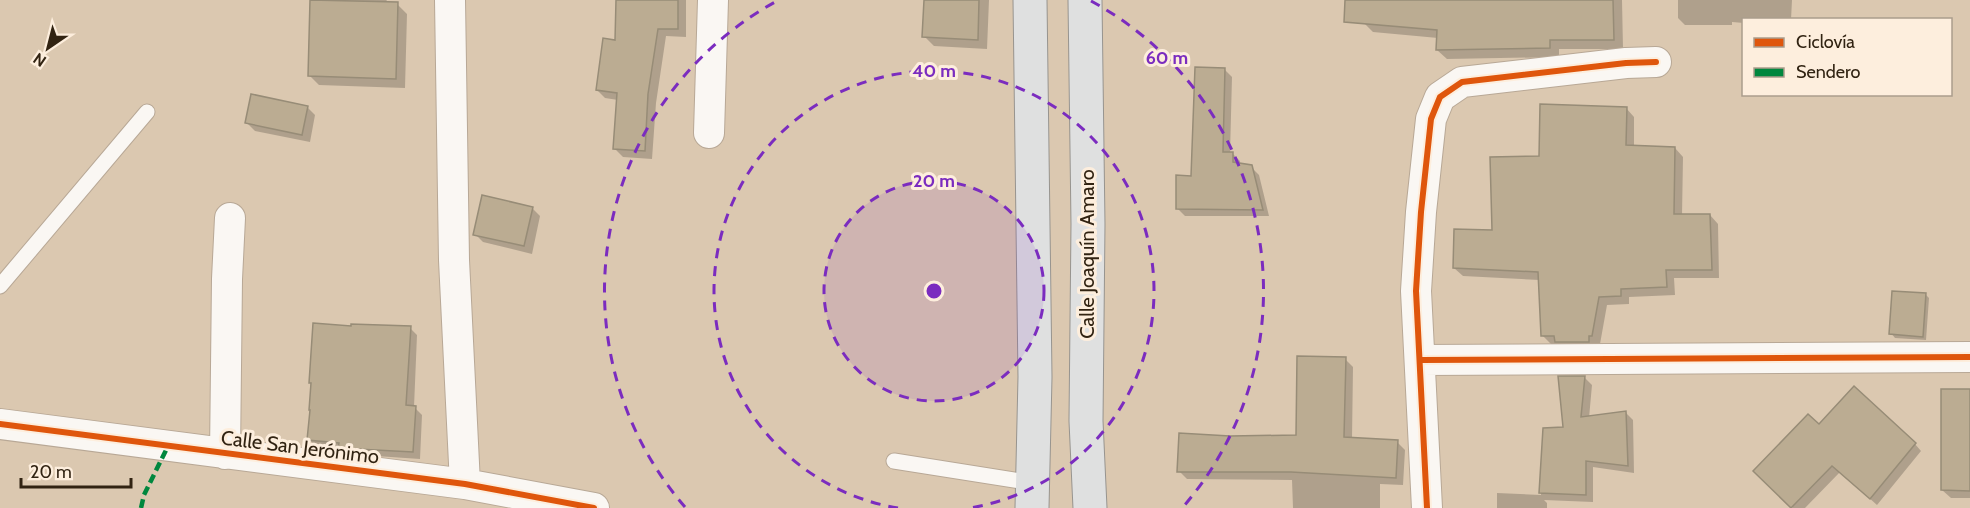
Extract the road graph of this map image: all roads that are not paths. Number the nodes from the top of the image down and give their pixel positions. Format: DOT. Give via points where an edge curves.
graph roads {
  1 [pos="450,0"];
  2 [pos="713,0"];
  3 [pos="1030,0"];
  4 [pos="1085,0"];
  5 [pos="1656,62"];
  6 [pos="147,112"];
  7 [pos="709,133"];
  8 [pos="230,218"];
  9 [pos="0,286"];
  10 [pos="1970,357"];
  11 [pos="1421,360"];
  12 [pos="0,424"];
  13 [pos="225,454"];
  14 [pos="894,460"];
  15 [pos="465,484"];
  16 [pos="1032,496"];
  17 [pos="594,508"];
  18 [pos="1090,508"];
  19 [pos="1427,508"];
  1 -- 15 [label="street" via="454,260"];
  2 -- 7 [label="street"];
  3 -- 16 [label="main road" via="1035,377"];
  4 -- 18 [label="main road, Calle Joaquín Amaro" via="1086,420"];
  5 -- 11 [label="street" via="1462,82 1440,97 1431,119 1421,212 1416,291"];
  6 -- 9 [label="lane"];
  8 -- 13 [label="street"];
  10 -- 11 [label="street"];
  11 -- 19 [label="street"];
  12 -- 13 [label="street, Calle San Jerónimo"];
  13 -- 15 [label="street, Calle San Jerónimo"];
  14 -- 16 [label="lane"];
  15 -- 17 [label="street, Calle San Jerónimo"];
}
